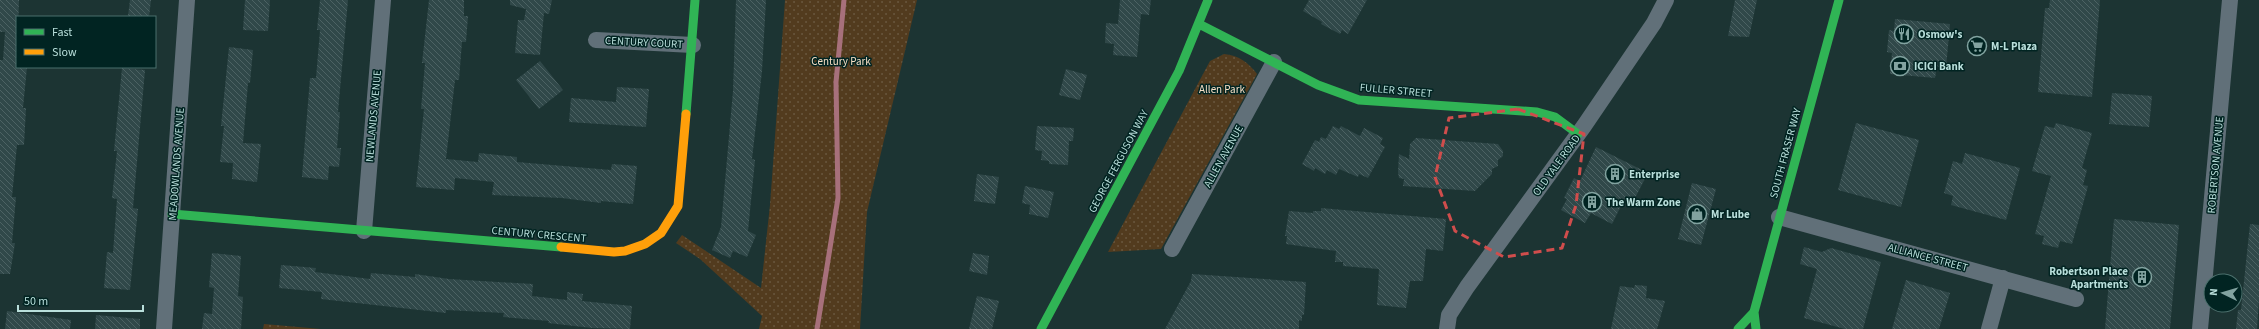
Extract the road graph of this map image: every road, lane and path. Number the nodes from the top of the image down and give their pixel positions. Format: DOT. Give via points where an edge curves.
graph roads {
  1 [pos="187,0"];
  2 [pos="383,0"];
  3 [pos="695,0"];
  4 [pos="1208,0"];
  5 [pos="1666,0"];
  6 [pos="1839,0"];
  7 [pos="2230,0"];
  8 [pos="1199,24"];
  9 [pos="596,40"];
  10 [pos="693,45"];
  11 [pos="1274,62"];
  12 [pos="1578,134"];
  13 [pos="172,214"];
  14 [pos="1780,217"];
  15 [pos="364,231"];
  16 [pos="1172,250"];
  17 [pos="2003,278"];
  18 [pos="2076,299"];
  19 [pos="1754,312"];
  20 [pos="164,329"];
  21 [pos="1041,329"];
  22 [pos="1447,329"];
  23 [pos="1738,329"];
  24 [pos="1756,329"];
  25 [pos="1989,329"];
  26 [pos="2200,329"];
  1 -- 13 [label="street, MEADOWLANDS AVENUE"];
  2 -- 15 [label="street, NEWLANDS AVENUE"];
  3 -- 10 [label="street, CENTURY CRESCENT"];
  4 -- 8 [label="street, GEORGE FERGUSON WAY"];
  5 -- 12 [label="street, OLD YALE ROAD" via="1650,29"];
  6 -- 14 [label="street, SOUTH FRASER WAY"];
  7 -- 26 [label="street, ROBERTSON AVENUE"];
  8 -- 11 [label="street, FULLER STREET" via="1228,36"];
  8 -- 21 [label="street, GEORGE FERGUSON WAY" via="1179,71"];
  9 -- 10 [label="street, CENTURY COURT"];
  10 -- 15 [label="street, CENTURY CRESCENT" via="678,206 668,226 652,241 627,251 614,252"];
  11 -- 12 [label="street, FULLER STREET" via="1327,89 1359,100 1537,112 1555,118"];
  11 -- 16 [label="street, ALLEN AVENUE"];
  12 -- 22 [label="street, OLD YALE ROAD" via="1467,287 1449,315"];
  13 -- 15 [label="street, CENTURY CRESCENT"];
  13 -- 20 [label="street, MEADOWLANDS AVENUE"];
  14 -- 17 [label="street, ALLIANCE STREET"];
  14 -- 19 [label="street, SOUTH FRASER WAY"];
  17 -- 18 [label="street, ALLIANCE STREET"];
  17 -- 25 [label="street"];
  19 -- 23 [label="street, SOUTH FRASER WAY"];
  19 -- 24 [label="street, SOUTH FRASER WAY"];
}
